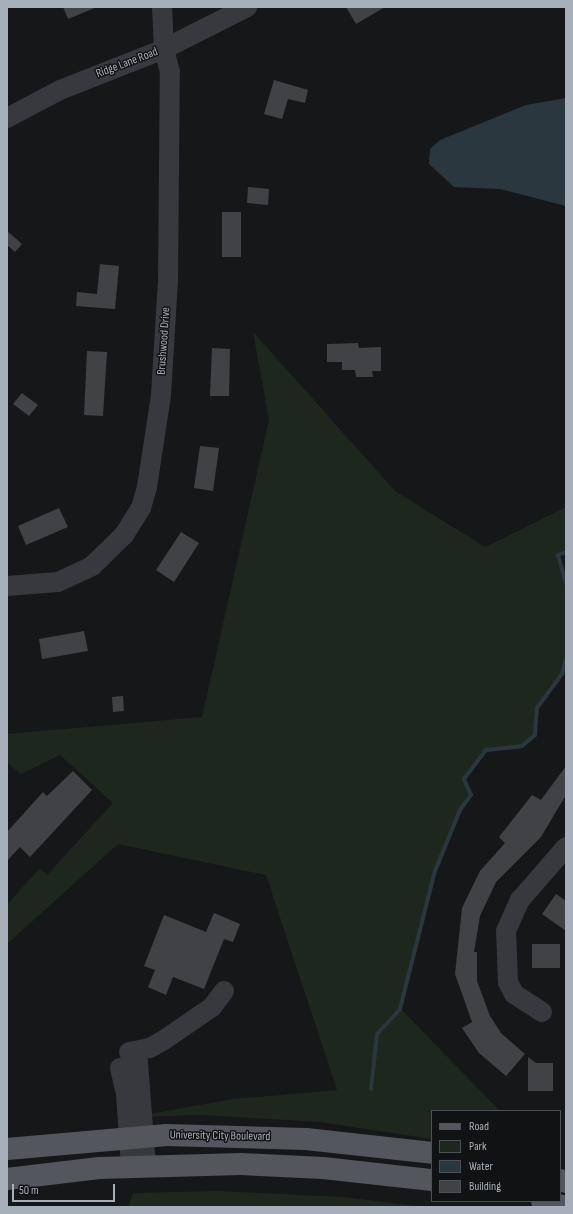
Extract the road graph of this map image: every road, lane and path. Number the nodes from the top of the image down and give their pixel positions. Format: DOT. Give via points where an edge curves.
graph roads {
  1 [pos="162,7"];
  2 [pos="247,7"];
  3 [pos="164,49"];
  4 [pos="7,118"];
  5 [pos="7,586"];
  6 [pos="566,848"];
  7 [pos="224,991"];
  8 [pos="542,1012"];
  9 [pos="137,1136"];
  10 [pos="7,1149"];
  11 [pos="431,1153"];
  12 [pos="139,1165"];
  13 [pos="7,1179"];
  14 [pos="431,1180"];
  15 [pos="546,1202"];
  16 [pos="566,1207"];
  1 -- 3 [label="street, Brushwood Drive"];
  2 -- 3 [label="street, Ridge Lane Road"];
  3 -- 4 [label="street, Ridge Lane Road" via="60,90"];
  3 -- 5 [label="street, Brushwood Drive" via="170,72 168,281 160,395 147,487 141,508 124,535 92,566 53,584"];
  6 -- 8 [label="street" via="520,900 506,931 504,953 508,982 514,994 528,1006"];
  7 -- 9 [label="street" via="219,1001 197,1018 150,1048 129,1057"];
  9 -- 10 [label="main road, University City Boulevard"];
  9 -- 11 [label="main road, University City Boulevard" via="306,1139"];
  9 -- 12 [label="street"];
  12 -- 13 [label="main road"];
  12 -- 14 [label="main road" via="323,1168"];
  15 -- 16 [label="main road"];
}
